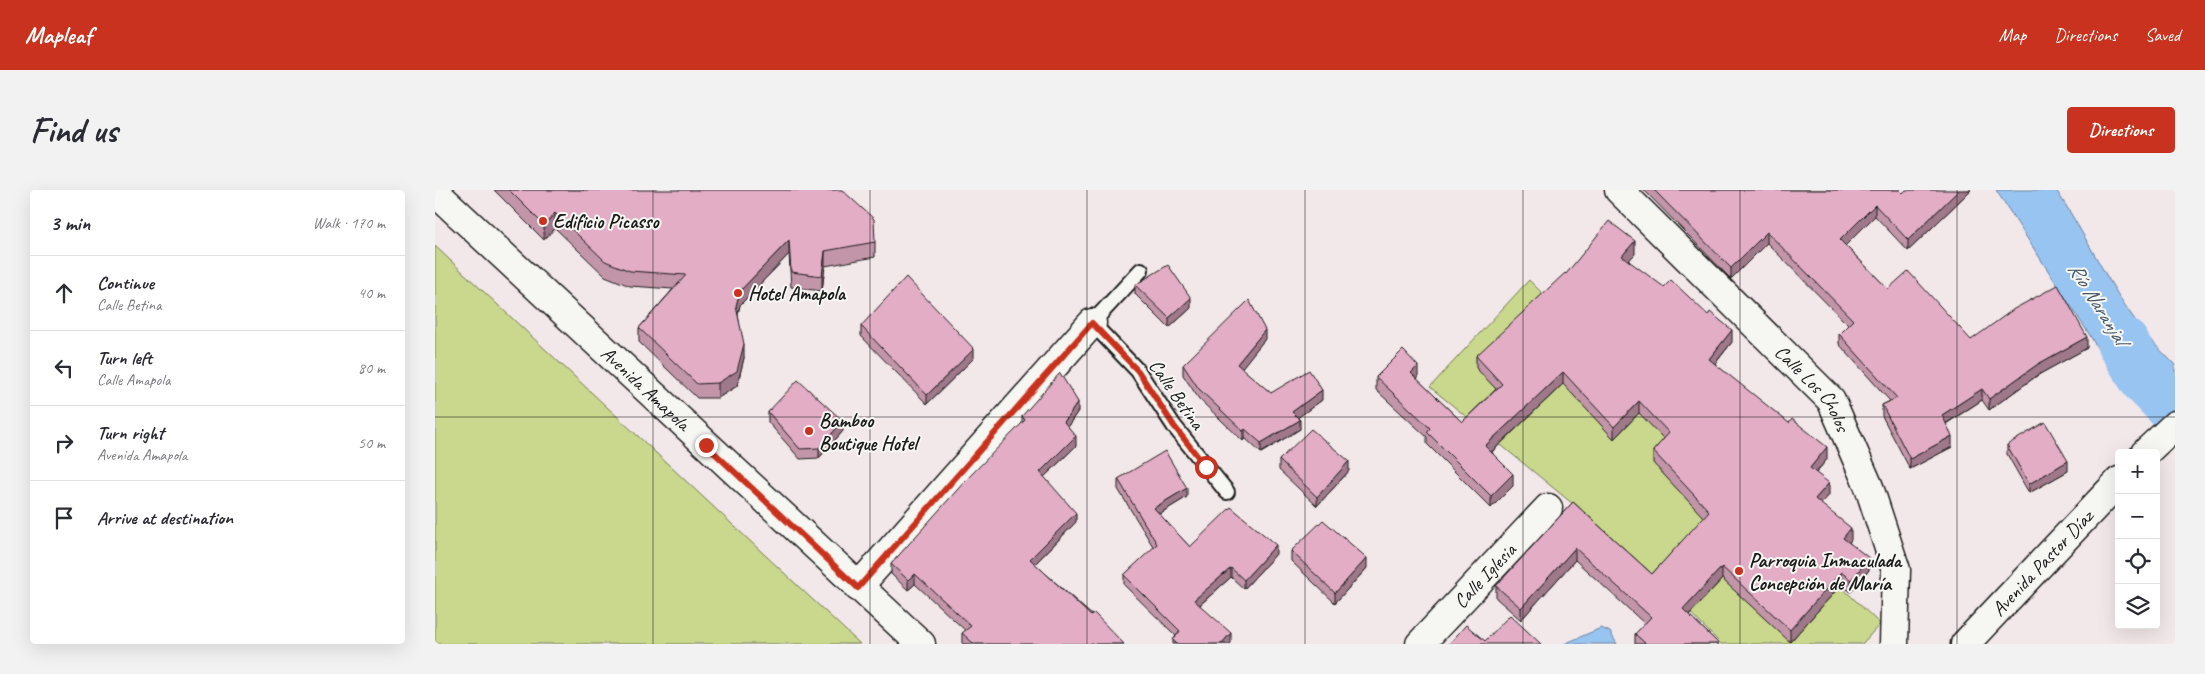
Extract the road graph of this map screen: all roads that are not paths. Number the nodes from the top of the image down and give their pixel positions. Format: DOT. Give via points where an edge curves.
graph roads {
  1 [pos="1619,190"];
  2 [pos="435,192"];
  3 [pos="1141,270"];
  4 [pos="1092,323"];
  5 [pos="2175,425"];
  6 [pos="2148,449"];
  7 [pos="2115,484"];
  8 [pos="1227,492"];
  9 [pos="1547,508"];
  10 [pos="858,588"];
  11 [pos="921,644"];
  12 [pos="1420,644"];
  13 [pos="1894,644"];
  14 [pos="1965,644"];
  1 -- 13 [label="street, Calle Los Cholos" via="1831,400 1869,487 1896,570"];
  2 -- 10 [label="street, Avenida Amapola"];
  3 -- 4 [label="lane"];
  4 -- 8 [label="lane, Calle Betina" via="1138,371 1174,426"];
  4 -- 10 [label="street"];
  5 -- 6 [label="street"];
  7 -- 14 [label="street, Avenida Pastor Díaz"];
  9 -- 12 [label="street, Calle Iglesia"];
  10 -- 11 [label="street, Avenida Amapola"];
}
